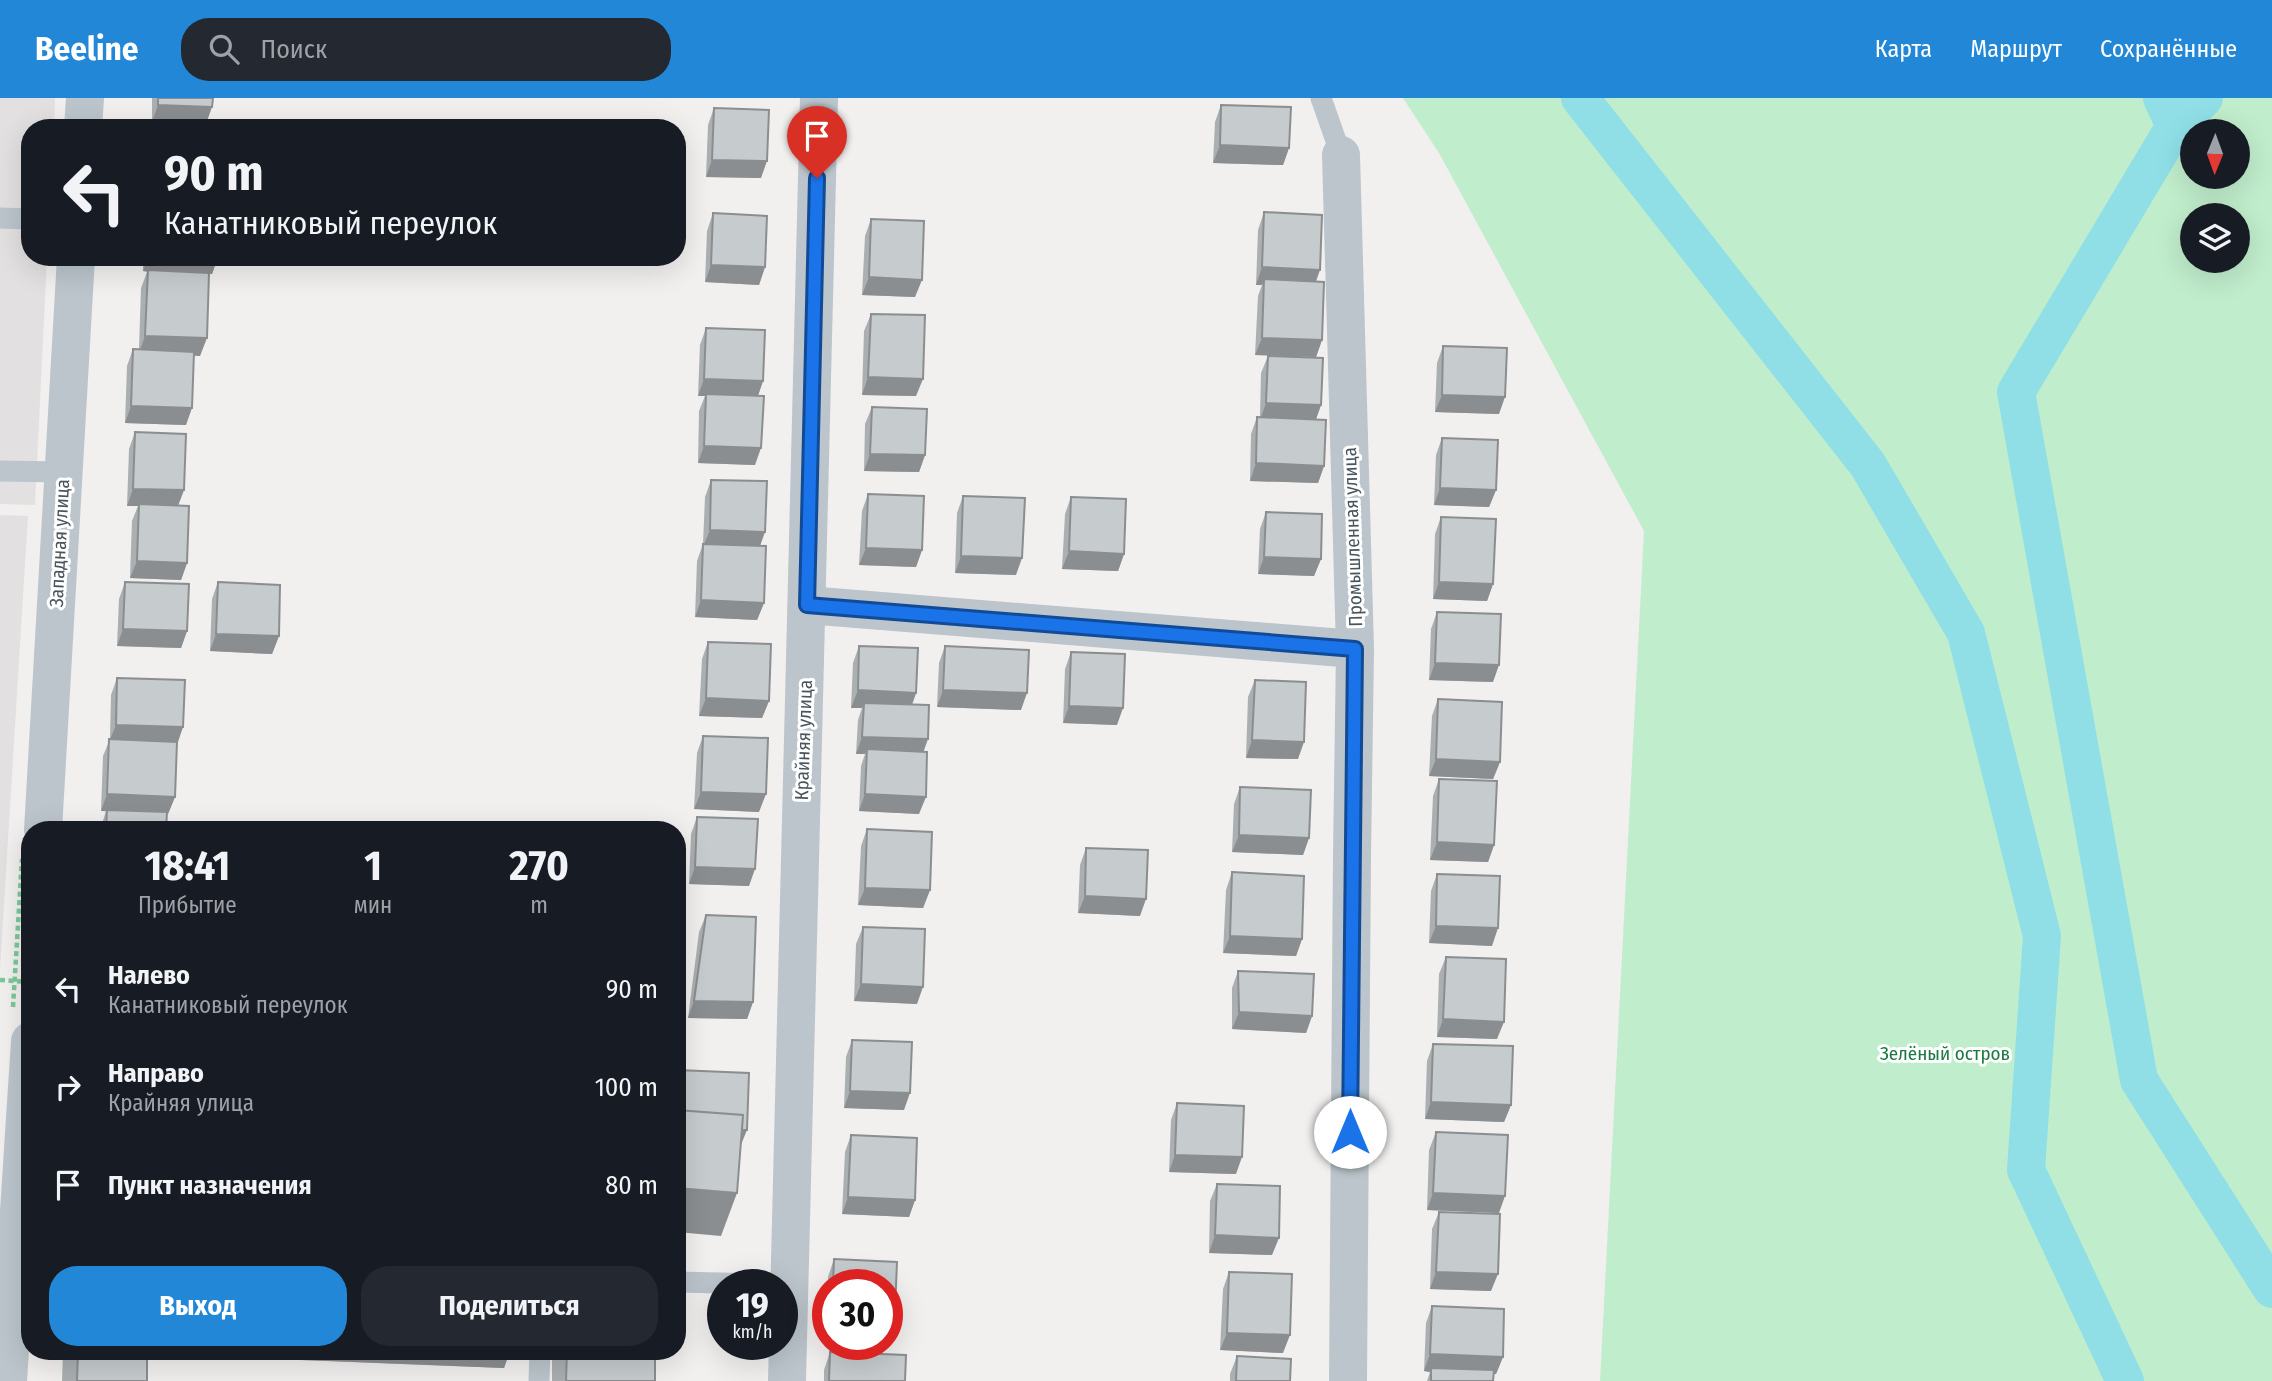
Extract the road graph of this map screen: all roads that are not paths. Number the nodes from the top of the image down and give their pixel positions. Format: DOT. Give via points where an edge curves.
graph roads {
  1 [pos="85,98"];
  2 [pos="819,98"];
  3 [pos="1321,98"];
  4 [pos="84,119"];
  5 [pos="1341,155"];
  6 [pos="0,218"];
  7 [pos="21,219"];
  8 [pos="75,266"];
  9 [pos="0,471"];
  10 [pos="64,472"];
  11 [pos="807,605"];
  12 [pos="1355,649"];
  13 [pos="44,821"];
  14 [pos="21,1266"];
  15 [pos="779,1269"];
  16 [pos="686,1282"];
  17 [pos="707,1283"];
  18 [pos="540,1360"];
  19 [pos="785,1360"];
  20 [pos="8,1381"];
  21 [pos="539,1381"];
  22 [pos="787,1381"];
  23 [pos="1349,1381"];
  1 -- 4 [label="street"];
  2 -- 11 [label="street, Крайняя улица"];
  3 -- 5 [label="lane"];
  5 -- 12 [label="street, Промышленная улица"];
  6 -- 7 [label="lane"];
  8 -- 10 [label="street, Западная улица"];
  9 -- 10 [label="lane"];
  10 -- 13 [label="street, Западная улица"];
  11 -- 12 [label="street"];
  11 -- 15 [label="street, Крайняя улица"];
  12 -- 23 [label="street, Промышленная улица"];
  14 -- 20 [label="street"];
  16 -- 17 [label="lane"];
  18 -- 21 [label="lane"];
  19 -- 22 [label="street, Крайняя улица"];
}
